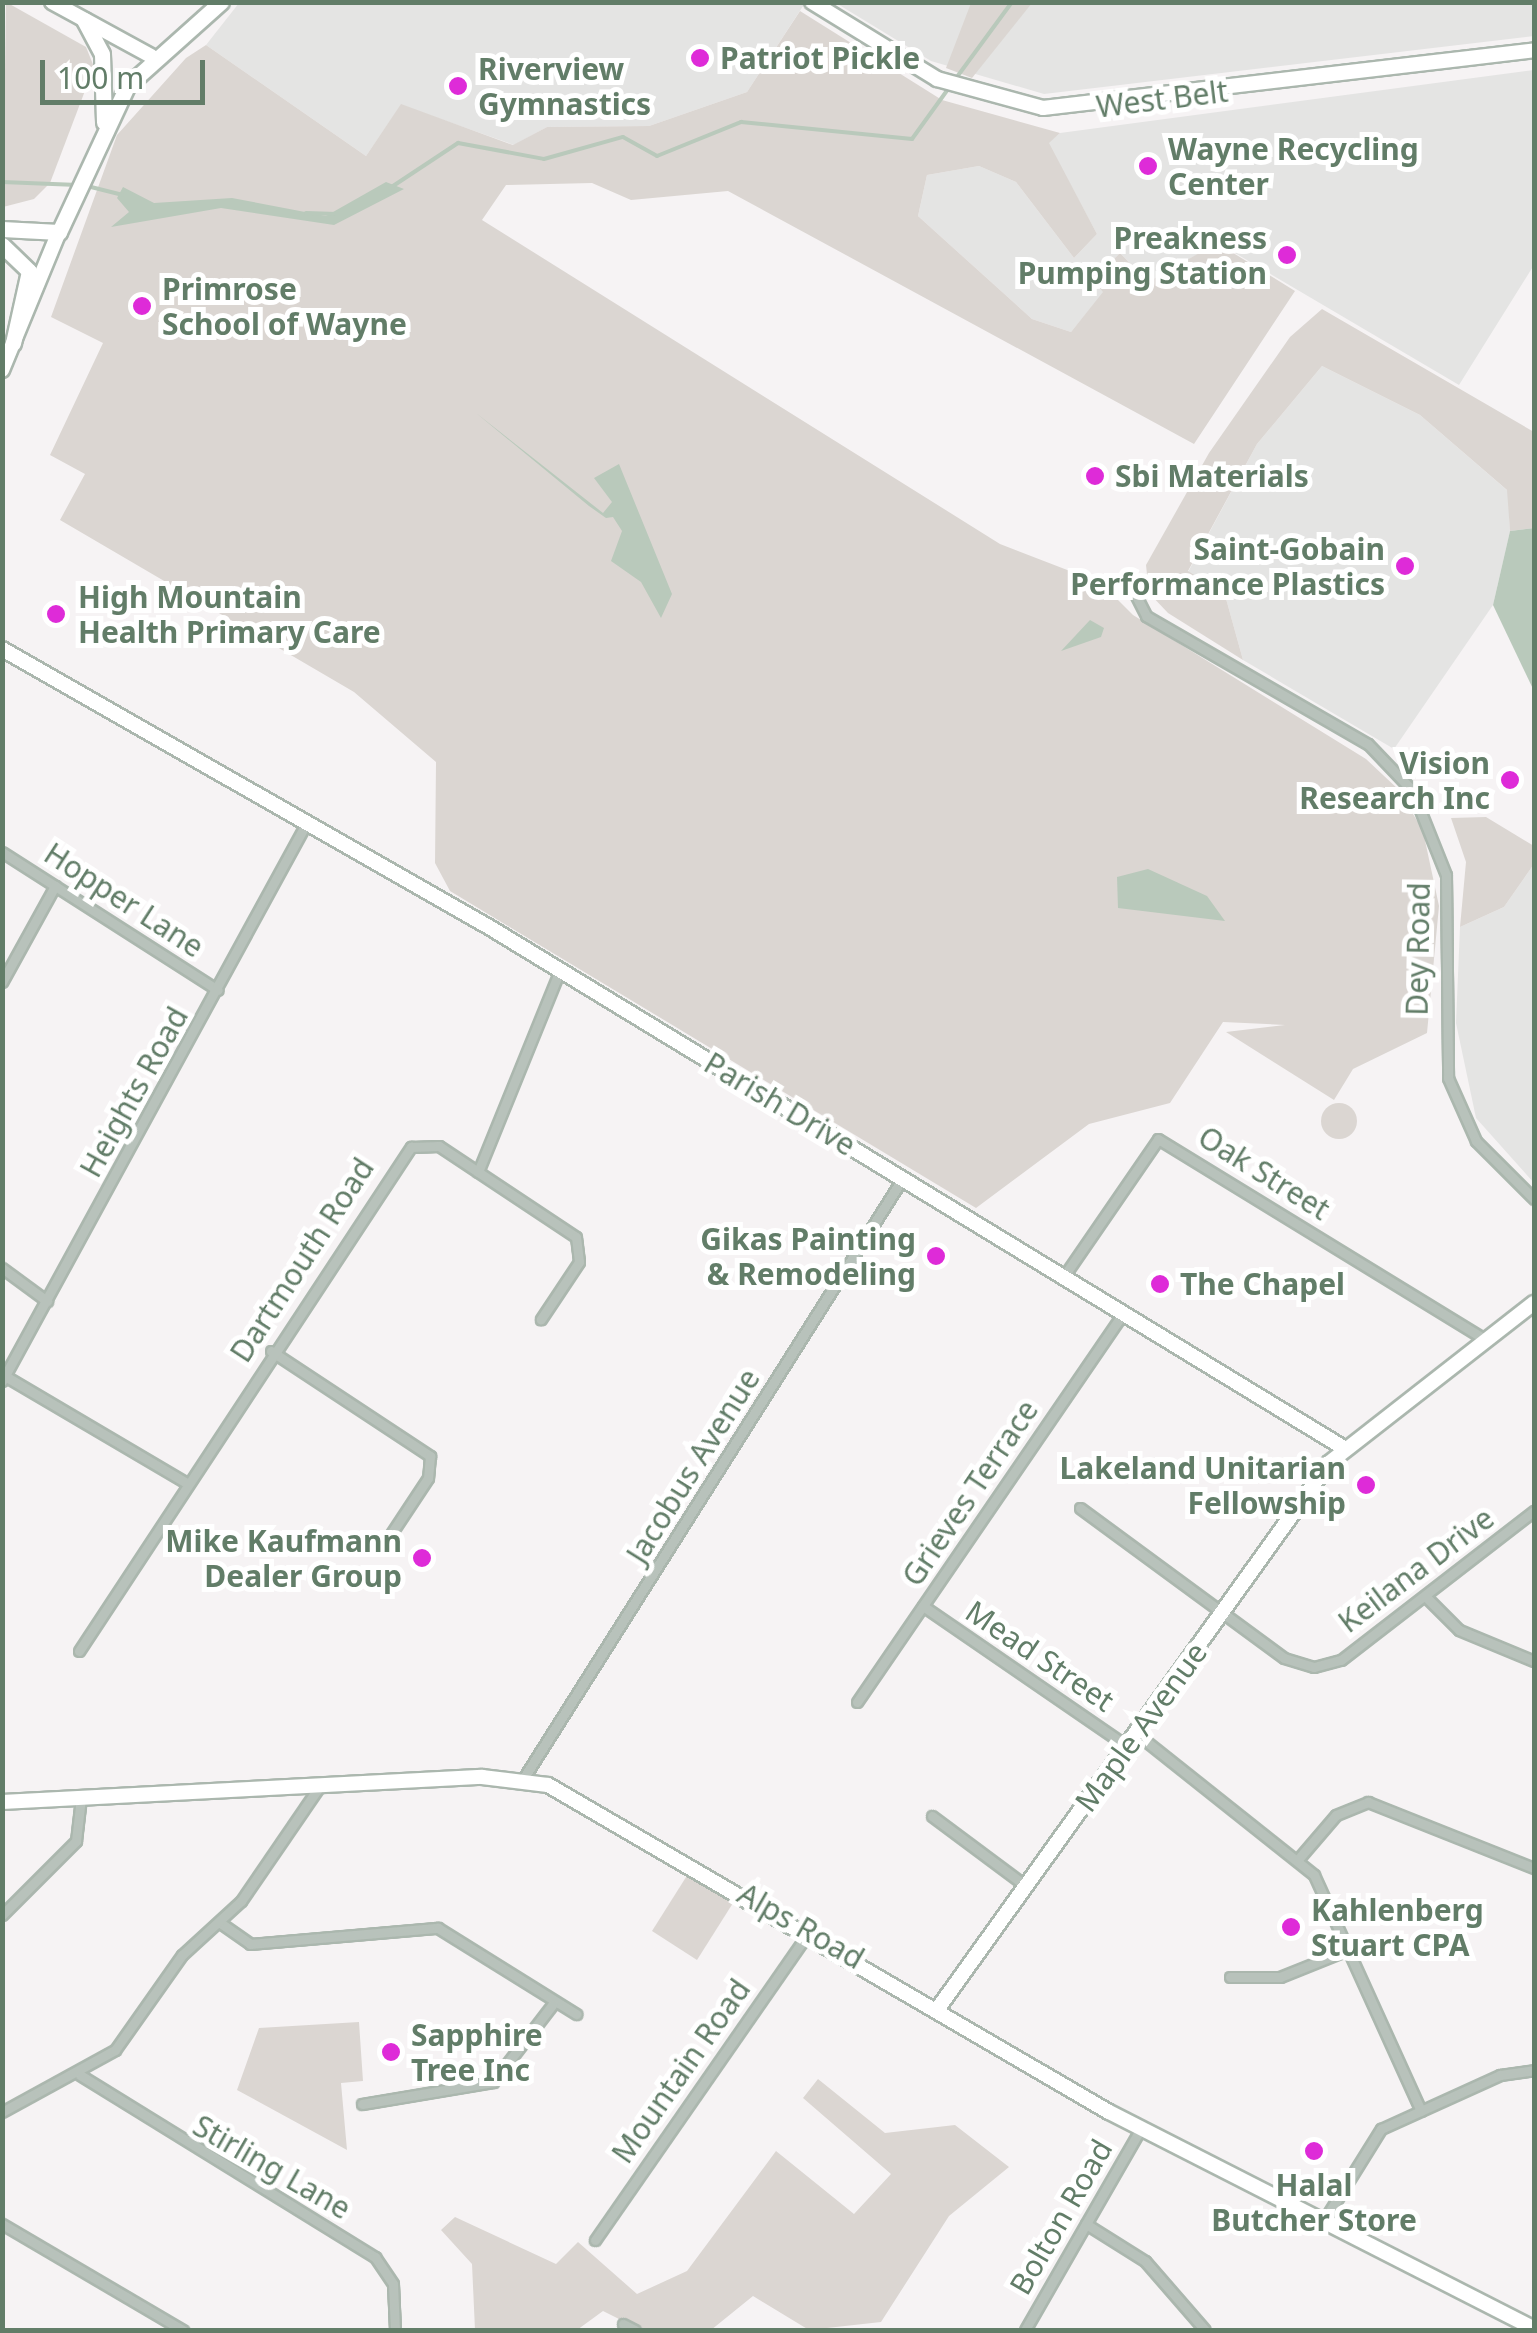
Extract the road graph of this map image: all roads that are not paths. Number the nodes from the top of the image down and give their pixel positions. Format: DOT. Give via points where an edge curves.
graph roads {
  1 [pos="52,2"];
  2 [pos="221,2"];
  3 [pos="812,2"];
  4 [pos="84,20"];
  5 [pos="1534,50"];
  6 [pos="151,56"];
  7 [pos="103,126"];
  8 [pos="2,229"];
  9 [pos="59,232"];
  10 [pos="2,244"];
  11 [pos="13,343"];
  12 [pos="2,370"];
  13 [pos="1131,586"];
  14 [pos="2,650"];
  15 [pos="306,824"];
  16 [pos="2,852"];
  17 [pos="56,886"];
  18 [pos="560,970"];
  19 [pos="2,982"];
  20 [pos="218,990"];
  21 [pos="478,1172"];
  22 [pos="902,1178"];
  23 [pos="1534,1198"];
  24 [pos="2,1268"];
  25 [pos="1064,1276"];
  26 [pos="47,1301"];
  27 [pos="1534,1303"];
  28 [pos="1124,1312"];
  29 [pos="541,1320"];
  30 [pos="1486,1340"];
  31 [pos="272,1351"];
  32 [pos="4,1379"];
  33 [pos="1344,1448"];
  34 [pos="187,1483"];
  35 [pos="1080,1508"];
  36 [pos="1534,1511"];
  37 [pos="391,1534"];
  38 [pos="1425,1596"];
  39 [pos="923,1606"];
  40 [pos="1224,1611"];
  41 [pos="79,1651"];
  42 [pos="1534,1661"];
  43 [pos="857,1702"];
  44 [pos="1133,1740"];
  45 [pos="523,1779"];
  46 [pos="322,1784"];
  47 [pos="82,1798"];
  48 [pos="2,1802"];
  49 [pos="932,1816"];
  50 [pos="1300,1857"];
  51 [pos="1534,1868"];
  52 [pos="1026,1886"];
  53 [pos="2,1915"];
  54 [pos="218,1922"];
  55 [pos="810,1931"];
  56 [pos="1350,1950"];
  57 [pos="1230,1976"];
  58 [pos="552,2005"];
  59 [pos="939,2007"];
  60 [pos="576,2014"];
  61 [pos="1534,2070"];
  62 [pos="80,2075"];
  63 [pos="362,2104"];
  64 [pos="1421,2111"];
  65 [pos="2,2112"];
  66 [pos="1141,2128"];
  67 [pos="1322,2222"];
  68 [pos="2,2224"];
  69 [pos="1086,2224"];
  70 [pos="595,2240"];
  71 [pos="623,2324"];
  72 [pos="1534,2329"];
  73 [pos="183,2330"];
  74 [pos="396,2330"];
  75 [pos="635,2330"];
  76 [pos="1025,2330"];
  77 [pos="1205,2330"];
  1 -- 4 [label="main road"];
  2 -- 6 [label="main road"];
  3 -- 5 [label="main road, West Belt" via="937,79 1043,108 1102,107"];
  4 -- 6 [label="main road"];
  4 -- 7 [label="main road" via="102,54"];
  6 -- 7 [label="main road"];
  7 -- 9 [label="main road"];
  8 -- 9 [label="main road"];
  9 -- 11 [label="main road"];
  10 -- 11 [label="main road" via="29,272"];
  11 -- 12 [label="main road"];
  13 -- 23 [label="street, Dey Road" via="1146,616 1368,744 1412,790 1448,888 1448,1078 1476,1141"];
  14 -- 15 [label="main road, Parish Drive"];
  15 -- 18 [label="main road, Parish Drive"];
  15 -- 20 [label="street, Heights Road"];
  16 -- 17 [label="street, Hopper Lane"];
  17 -- 19 [label="street"];
  17 -- 20 [label="street, Hopper Lane"];
  18 -- 21 [label="street"];
  18 -- 22 [label="main road, Parish Drive"];
  20 -- 26 [label="street, Heights Road"];
  21 -- 29 [label="street, Dartmouth Road" via="580,1244 575,1270"];
  21 -- 31 [label="street, Dartmouth Road" via="432,1143 411,1147"];
  22 -- 25 [label="main road, Parish Drive"];
  22 -- 45 [label="street, Jacobus Avenue"];
  24 -- 26 [label="street"];
  25 -- 28 [label="main road, Parish Drive"];
  25 -- 30 [label="street, Oak Street" via="1158,1138"];
  26 -- 32 [label="street, Heights Road"];
  27 -- 30 [label="main road"];
  28 -- 33 [label="main road, Parish Drive"];
  28 -- 39 [label="street, Grieves Terrace"];
  30 -- 33 [label="main road"];
  31 -- 34 [label="street, Dartmouth Road"];
  31 -- 37 [label="street" via="430,1456 428,1478"];
  32 -- 34 [label="street"];
  33 -- 40 [label="main road, Maple Avenue"];
  34 -- 41 [label="street, Dartmouth Road"];
  35 -- 40 [label="street, Keilana Drive"];
  36 -- 38 [label="street, Keilana Drive"];
  38 -- 40 [label="street, Keilana Drive" via="1340,1660 1314,1666 1284,1658"];
  38 -- 42 [label="street" via="1458,1630"];
  39 -- 43 [label="street, Grieves Terrace"];
  39 -- 44 [label="street, Mead Street"];
  40 -- 44 [label="main road, Maple Avenue"];
  44 -- 50 [label="street, Mead Street"];
  44 -- 52 [label="main road, Maple Avenue"];
  45 -- 46 [label="main road, Alps Road"];
  45 -- 55 [label="main road, Alps Road" via="567,1794"];
  46 -- 47 [label="main road, Alps Road"];
  46 -- 54 [label="street"];
  47 -- 48 [label="main road, Alps Road"];
  47 -- 53 [label="street" via="76,1841"];
  49 -- 52 [label="street"];
  50 -- 51 [label="street" via="1336,1815 1368,1802"];
  50 -- 56 [label="street"];
  52 -- 59 [label="main road, Maple Avenue"];
  54 -- 58 [label="street" via="250,1944 438,1928"];
  54 -- 62 [label="street" via="182,1956 115,2050"];
  55 -- 59 [label="main road, Alps Road"];
  55 -- 70 [label="street, Mountain Road"];
  56 -- 57 [label="street" via="1280,1977"];
  56 -- 64 [label="street"];
  58 -- 60 [label="street"];
  58 -- 63 [label="street" via="493,2082"];
  59 -- 66 [label="main road, Alps Road"];
  61 -- 64 [label="street" via="1500,2074"];
  62 -- 65 [label="street"];
  62 -- 74 [label="street, Stirling Lane" via="375,2256 393,2284"];
  64 -- 67 [label="street" via="1362,2147"];
  66 -- 67 [label="main road, Alps Road"];
  66 -- 69 [label="street, Bolton Road"];
  67 -- 72 [label="main road, Alps Road"];
  68 -- 73 [label="street"];
  69 -- 76 [label="street, Bolton Road"];
  69 -- 77 [label="street" via="1145,2261"];
  71 -- 75 [label="street"];
}
